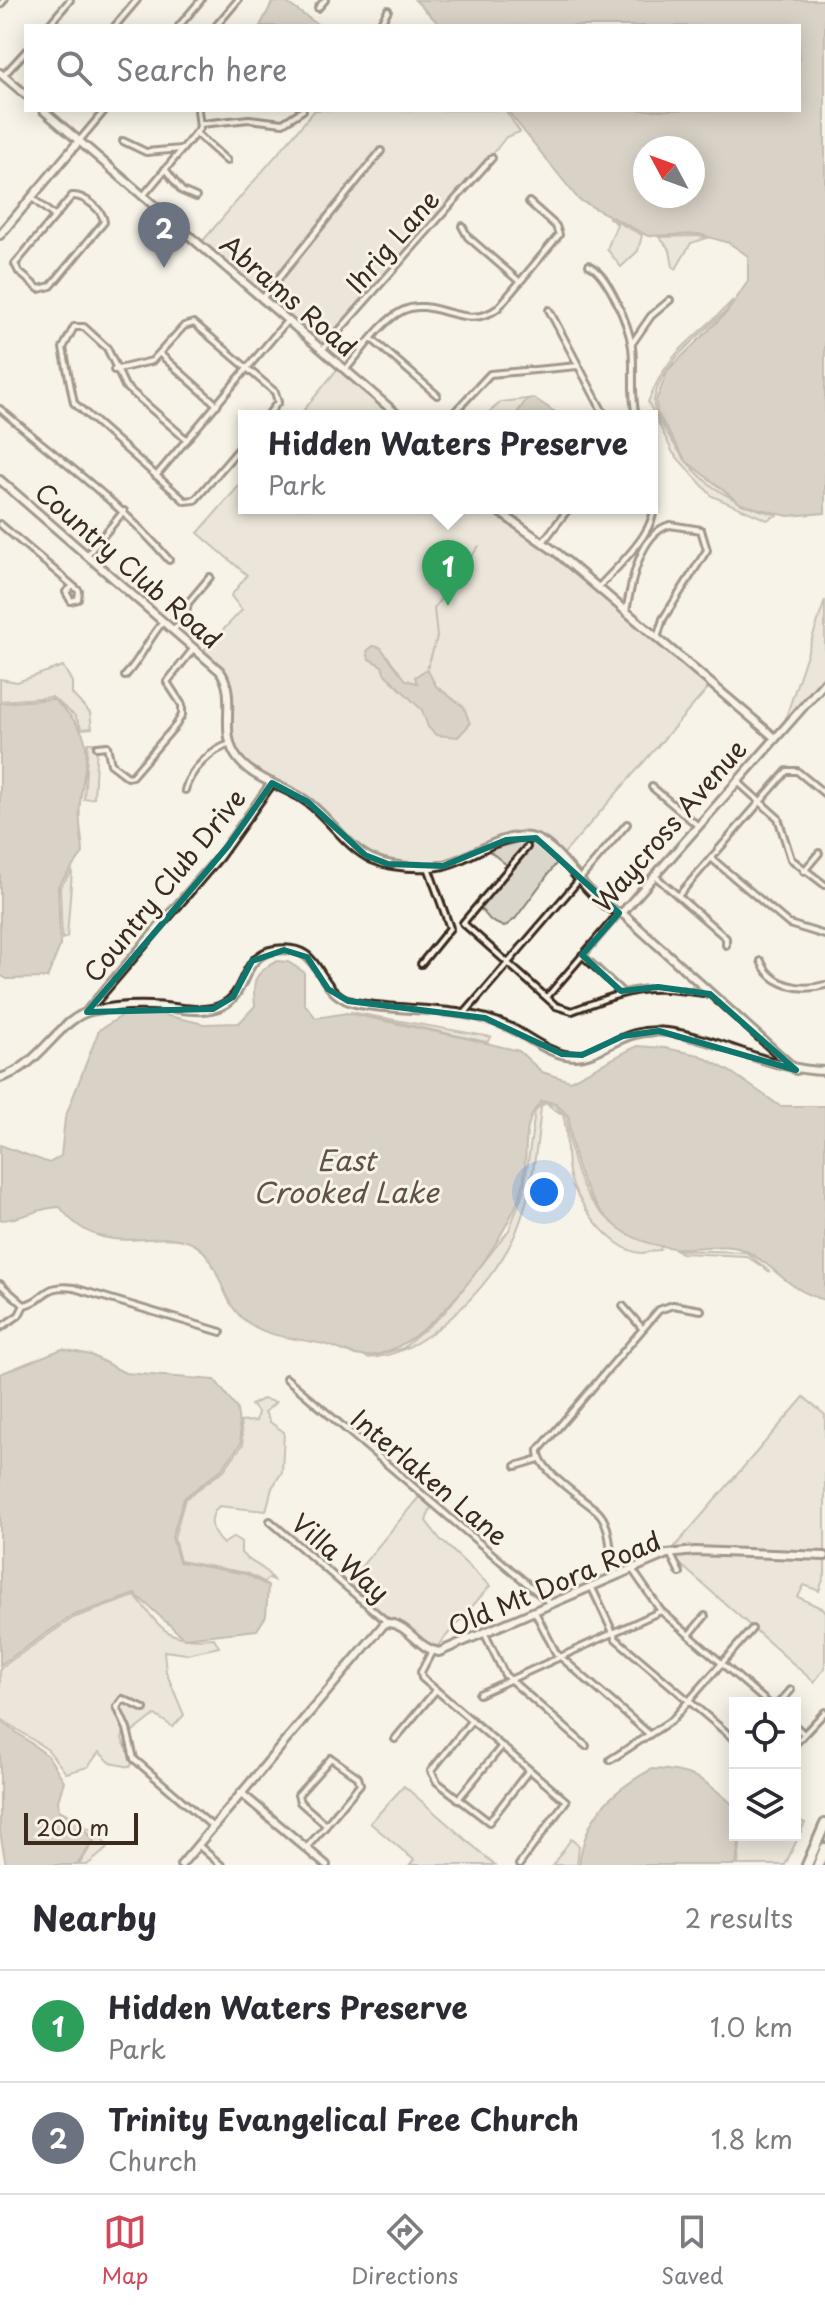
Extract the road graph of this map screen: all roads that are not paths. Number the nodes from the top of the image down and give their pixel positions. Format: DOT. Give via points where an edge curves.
graph roads {
  1 [pos="4,0"];
  2 [pos="70,0"];
  3 [pos="137,0"];
  4 [pos="201,0"];
  5 [pos="238,0"];
  6 [pos="325,0"];
  7 [pos="0,5"];
  8 [pos="318,8"];
  9 [pos="388,10"];
  10 [pos="50,24"];
  11 [pos="117,24"];
  12 [pos="181,24"];
  13 [pos="218,24"];
  14 [pos="380,24"];
  15 [pos="24,53"];
  16 [pos="2,75"];
  17 [pos="24,93"];
  18 [pos="45,112"];
  19 [pos="103,112"];
  20 [pos="198,112"];
  21 [pos="300,112"];
  22 [pos="201,124"];
  23 [pos="196,133"];
  24 [pos="79,141"];
  25 [pos="123,141"];
  26 [pos="183,149"];
  27 [pos="381,151"];
  28 [pos="492,158"];
  29 [pos="227,161"];
  30 [pos="165,169"];
  31 [pos="143,196"];
  32 [pos="31,197"];
  33 [pos="196,197"];
  34 [pos="529,202"];
  35 [pos="54,216"];
  36 [pos="462,226"];
  37 [pos="0,235"];
  38 [pos="589,265"];
  39 [pos="520,282"];
  40 [pos="262,299"];
  41 [pos="670,300"];
  42 [pos="549,310"];
  43 [pos="287,321"];
  44 [pos="373,340"];
  45 [pos="631,344"];
  46 [pos="322,350"];
  47 [pos="160,354"];
  48 [pos="578,366"];
  49 [pos="248,369"];
  50 [pos="114,370"];
  51 [pos="345,370"];
  52 [pos="437,395"];
  53 [pos="217,405"];
  54 [pos="0,409"];
  55 [pos="272,410"];
  56 [pos="392,410"];
  57 [pos="456,410"];
  58 [pos="602,410"];
  59 [pos="635,410"];
  60 [pos="187,440"];
  61 [pos="238,450"];
  62 [pos="156,476"];
  63 [pos="0,480"];
  64 [pos="124,511"];
  65 [pos="503,514"];
  66 [pos="564,514"];
  67 [pos="652,514"];
  68 [pos="0,524"];
  69 [pos="543,542"];
  70 [pos="87,555"];
  71 [pos="169,560"];
  72 [pos="210,577"];
  73 [pos="72,587"];
  74 [pos="598,588"];
  75 [pos="626,612"];
  76 [pos="163,622"];
  77 [pos="173,631"];
  78 [pos="657,638"];
  79 [pos="194,648"];
  80 [pos="125,676"];
  81 [pos="825,682"];
  82 [pos="774,737"];
  83 [pos="231,744"];
  84 [pos="97,747"];
  85 [pos="736,781"];
  86 [pos="272,783"];
  87 [pos="652,787"];
  88 [pos="185,790"];
  89 [pos="825,794"];
  90 [pos="760,801"];
  91 [pos="627,824"];
  92 [pos="697,825"];
  93 [pos="527,847"];
  94 [pos="819,853"];
  95 [pos="711,858"];
  96 [pos="428,867"];
  97 [pos="804,871"];
  98 [pos="654,875"];
  99 [pos="579,879"];
  100 [pos="825,885"];
  101 [pos="678,896"];
  102 [pos="620,913"];
  103 [pos="825,935"];
  104 [pos="726,945"];
  105 [pos="582,955"];
  106 [pos="761,961"];
  107 [pos="508,963"];
  108 [pos="421,964"];
  109 [pos="825,985"];
  110 [pos="621,991"];
  111 [pos="710,994"];
  112 [pos="547,997"];
  113 [pos="87,1012"];
  114 [pos="464,1015"];
  115 [pos="796,1070"];
  116 [pos="825,1071"];
  117 [pos="0,1078"];
  118 [pos="0,1284"];
  119 [pos="24,1305"];
  120 [pos="623,1306"];
  121 [pos="701,1310"];
  122 [pos="0,1328"];
  123 [pos="642,1328"];
  124 [pos="221,1332"];
  125 [pos="286,1378"];
  126 [pos="539,1459"];
  127 [pos="516,1466"];
  128 [pos="270,1521"];
  129 [pos="670,1553"];
  130 [pos="825,1556"];
  131 [pos="632,1569"];
  132 [pos="680,1573"];
  133 [pos="617,1575"];
  134 [pos="591,1586"];
  135 [pos="551,1604"];
  136 [pos="535,1611"];
  137 [pos="661,1611"];
  138 [pos="705,1616"];
  139 [pos="387,1622"];
  140 [pos="752,1629"];
  141 [pos="611,1633"];
  142 [pos="485,1634"];
  143 [pos="689,1635"];
  144 [pos="432,1651"];
  145 [pos="560,1657"];
  146 [pos="722,1663"];
  147 [pos="509,1679"];
  148 [pos="436,1690"];
  149 [pos="791,1690"];
  150 [pos="479,1694"];
  151 [pos="761,1697"];
  152 [pos="785,1697"];
  153 [pos="689,1701"];
  154 [pos="144,1709"];
  155 [pos="825,1712"];
  156 [pos="472,1720"];
  157 [pos="801,1731"];
  158 [pos="649,1734"];
  159 [pos="804,1734"];
  160 [pos="729,1735"];
  161 [pos="801,1737"];
  162 [pos="395,1739"];
  163 [pos="502,1746"];
  164 [pos="586,1746"];
  165 [pos="610,1760"];
  166 [pos="529,1770"];
  167 [pos="241,1793"];
  168 [pos="458,1799"];
  169 [pos="825,1824"];
  170 [pos="326,1825"];
  171 [pos="213,1827"];
  172 [pos="198,1845"];
  173 [pos="306,1848"];
  174 [pos="825,1848"];
  175 [pos="181,1865"];
  176 [pos="221,1865"];
  177 [pos="326,1865"];
  178 [pos="519,1865"];
  179 [pos="807,1865"];
  180 [pos="818,1865"];
  1 -- 7 [label="street"];
  2 -- 10 [label="street"];
  3 -- 11 [label="street"];
  4 -- 12 [label="street"];
  5 -- 13 [label="street"];
  6 -- 8 [label="street"];
  9 -- 14 [label="street"];
  15 -- 16 [label="street"];
  16 -- 17 [label="street"];
  18 -- 24 [label="street, Abrams Road"];
  19 -- 24 [label="street"];
  20 -- 22 [label="street"];
  21 -- 22 [label="street" via="283,123 249,119"];
  22 -- 23 [label="street"];
  23 -- 26 [label="street"];
  23 -- 29 [label="street"];
  24 -- 31 [label="street, Abrams Road"];
  24 -- 32 [label="street"];
  25 -- 26 [label="street" via="146,152"];
  26 -- 30 [label="street"];
  27 -- 40 [label="street"];
  28 -- 46 [label="street, Ihrig Lane"];
  30 -- 31 [label="street"];
  30 -- 33 [label="street" via="182,191"];
  31 -- 40 [label="street, Abrams Road"];
  32 -- 35 [label="street"];
  32 -- 37 [label="street"];
  34 -- 39 [label="street" via="559,234"];
  35 -- 35 [label="street" via="70,198 79,196 105,219 51,286 42,290 15,264"];
  36 -- 39 [label="street"];
  38 -- 45 [label="street" via="604,276"];
  39 -- 44 [label="street" via="486,316 411,308 395,315"];
  40 -- 43 [label="street, Abrams Road"];
  41 -- 45 [label="street"];
  42 -- 48 [label="street"];
  43 -- 46 [label="street, Abrams Road"];
  43 -- 49 [label="street"];
  44 -- 51 [label="street"];
  44 -- 52 [label="street"];
  45 -- 59 [label="street"];
  46 -- 51 [label="street, Abrams Road"];
  47 -- 49 [label="street" via="190,322"];
  47 -- 50 [label="street"];
  47 -- 53 [label="street"];
  48 -- 57 [label="street" via="486,376"];
  48 -- 58 [label="street"];
  49 -- 53 [label="street"];
  49 -- 55 [label="street" via="275,392 279,401"];
  50 -- 60 [label="street"];
  50 -- 62 [label="street" via="107,348 84,327 76,326 66,337 63,348 74,403"];
  51 -- 56 [label="street, Abrams Road"];
  53 -- 60 [label="street"];
  54 -- 64 [label="street"];
  60 -- 62 [label="street"];
  61 -- 62 [label="street" via="193,501 185,501"];
  63 -- 70 [label="street, Country Club Road"];
  64 -- 70 [label="street"];
  64 -- 71 [label="street"];
  65 -- 69 [label="street"];
  66 -- 69 [label="street"];
  67 -- 74 [label="street" via="647,529"];
  68 -- 73 [label="street"];
  69 -- 74 [label="street"];
  70 -- 76 [label="street, Country Club Road"];
  72 -- 77 [label="street"];
  74 -- 75 [label="street"];
  75 -- 78 [label="street"];
  75 -- 78 [label="street" via="634,569 656,533 670,525 701,530 707,550 663,619"];
  76 -- 77 [label="street, Country Club Road"];
  76 -- 80 [label="street"];
  77 -- 79 [label="street, Country Club Road"];
  78 -- 82 [label="street"];
  79 -- 83 [label="street, Country Club Road" via="225,678"];
  79 -- 84 [label="street" via="167,682 182,705 181,718 132,776 111,764 107,746"];
  81 -- 82 [label="street, Waycross Avenue"];
  82 -- 85 [label="street, Waycross Avenue"];
  83 -- 86 [label="street" via="240,761"];
  83 -- 88 [label="street" via="213,752"];
  85 -- 90 [label="street"];
  85 -- 92 [label="street, Waycross Avenue"];
  86 -- 96 [label="street" via="308,802 365,855 388,864"];
  86 -- 113 [label="street, Country Club Drive" via="219,857"];
  87 -- 92 [label="street"];
  89 -- 90 [label="street" via="791,770"];
  90 -- 95 [label="street"];
  90 -- 97 [label="street" via="778,818 789,856"];
  91 -- 99 [label="street"];
  92 -- 98 [label="street, Waycross Avenue"];
  93 -- 107 [label="street" via="463,923"];
  94 -- 97 [label="street"];
  95 -- 101 [label="street"];
  95 -- 103 [label="street" via="789,924"];
  96 -- 99 [label="street" via="455,863 525,836 545,844"];
  96 -- 108 [label="street" via="450,928"];
  97 -- 100 [label="street"];
  98 -- 101 [label="street"];
  98 -- 102 [label="street, Waycross Avenue"];
  99 -- 102 [label="street"];
  99 -- 107 [label="street"];
  101 -- 104 [label="street" via="726,938"];
  102 -- 105 [label="street, Waycross Avenue"];
  102 -- 111 [label="street"];
  105 -- 110 [label="street"];
  105 -- 112 [label="street, Waycross Avenue"];
  106 -- 109 [label="street" via="768,975 781,983"];
  107 -- 112 [label="street"];
  107 -- 114 [label="street"];
  110 -- 111 [label="street" via="658,987"];
  110 -- 112 [label="street" via="567,1011"];
  111 -- 115 [label="street"];
  113 -- 114 [label="street" via="151,1006 213,1009 233,997 252,961 284,950 307,957 328,989 348,1001"];
  113 -- 117 [label="street, Country Club Drive" via="29,1064"];
  114 -- 115 [label="street" via="498,1022 562,1054 582,1055 623,1036 659,1031"];
  115 -- 116 [label="street"];
  118 -- 119 [label="street"];
  119 -- 122 [label="street"];
  119 -- 124 [label="street" via="51,1288 74,1288"];
  120 -- 123 [label="street"];
  121 -- 123 [label="street" via="667,1305"];
  123 -- 126 [label="street" via="544,1441"];
  125 -- 135 [label="street, Interlaken Lane"];
  126 -- 127 [label="street"];
  126 -- 133 [label="street" via="604,1520"];
  128 -- 139 [label="street, Villa Way"];
  129 -- 130 [label="street, Old Mt Dora Road"];
  129 -- 131 [label="street, Old Mt Dora Road"];
  129 -- 132 [label="street"];
  131 -- 133 [label="street, Old Mt Dora Road"];
  131 -- 137 [label="street"];
  133 -- 134 [label="street, Old Mt Dora Road"];
  134 -- 135 [label="street, Old Mt Dora Road"];
  134 -- 141 [label="street"];
  135 -- 136 [label="street, Old Mt Dora Road"];
  136 -- 142 [label="street, Old Mt Dora Road"];
  136 -- 145 [label="street"];
  137 -- 141 [label="street"];
  137 -- 143 [label="street"];
  138 -- 143 [label="street"];
  139 -- 144 [label="street, Old Mt Dora Road"];
  139 -- 167 [label="street"];
  140 -- 146 [label="street"];
  141 -- 145 [label="street"];
  141 -- 153 [label="street"];
  142 -- 144 [label="street, Old Mt Dora Road"];
  142 -- 147 [label="street"];
  143 -- 146 [label="street"];
  144 -- 148 [label="street" via="421,1674"];
  145 -- 147 [label="street"];
  145 -- 158 [label="street"];
  146 -- 151 [label="street"];
  146 -- 153 [label="street"];
  147 -- 150 [label="street"];
  147 -- 164 [label="street"];
  148 -- 156 [label="street"];
  148 -- 162 [label="street"];
  149 -- 152 [label="street"];
  153 -- 158 [label="street"];
  153 -- 160 [label="street"];
  154 -- 171 [label="street" via="123,1699 117,1707 134,1759"];
  155 -- 159 [label="street"];
  156 -- 163 [label="street"];
  156 -- 168 [label="street" via="431,1775"];
  157 -- 159 [label="street"];
  158 -- 165 [label="street"];
  159 -- 161 [label="street"];
  163 -- 166 [label="street"];
  163 -- 168 [label="street"];
  166 -- 168 [label="street" via="489,1822"];
  166 -- 178 [label="street" via="566,1801"];
  167 -- 171 [label="street"];
  167 -- 173 [label="street"];
  169 -- 179 [label="main road"];
  170 -- 170 [label="street" via="298,1795 334,1758 360,1784"];
  170 -- 173 [label="street"];
  171 -- 172 [label="street"];
  172 -- 175 [label="street"];
  172 -- 176 [label="street"];
  173 -- 177 [label="street"];
  174 -- 180 [label="main road"];
}
